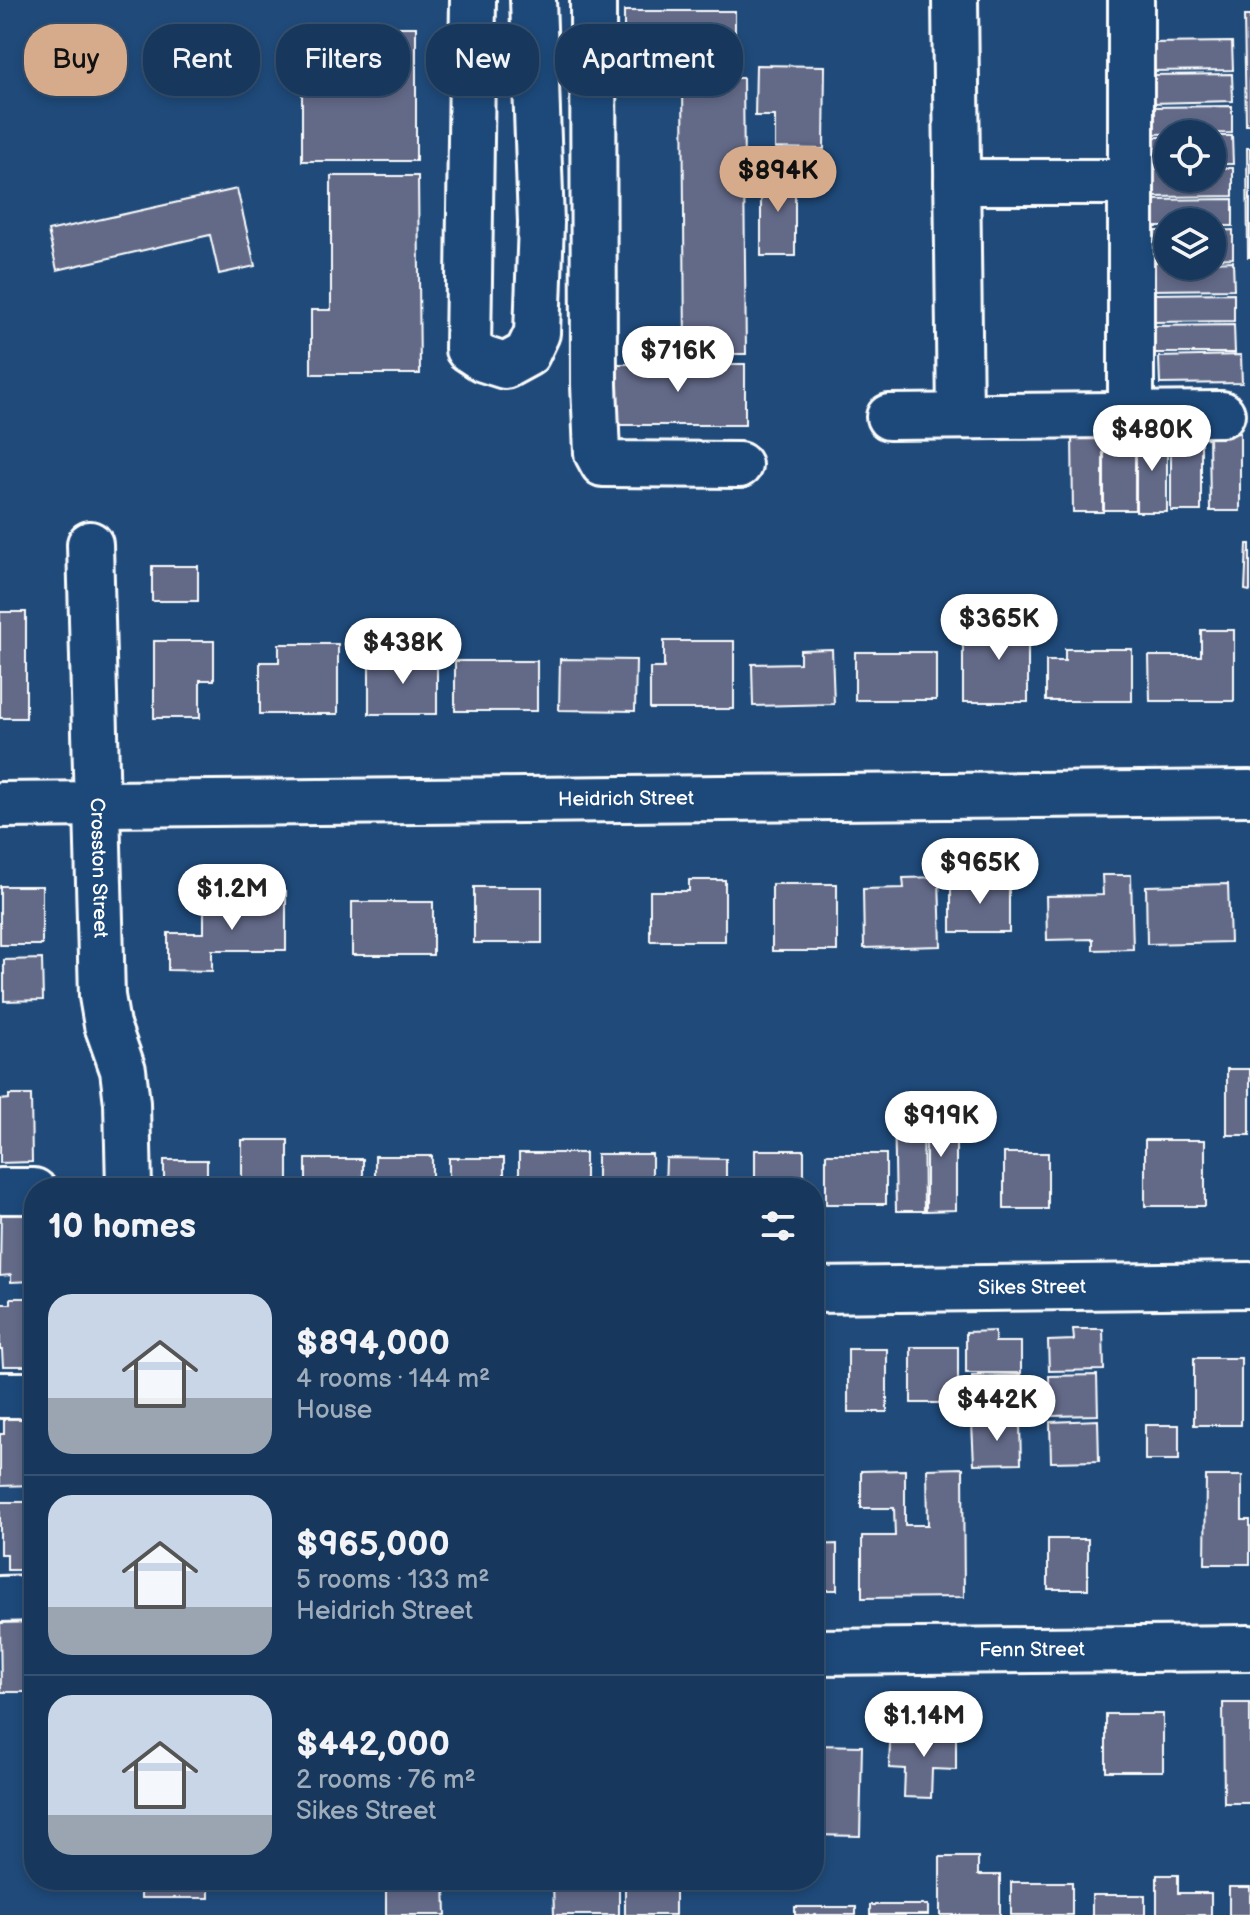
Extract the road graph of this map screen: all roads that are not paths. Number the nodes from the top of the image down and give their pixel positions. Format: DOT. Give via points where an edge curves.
graph roads {
  1 [pos="473,0"];
  2 [pos="533,0"];
  3 [pos="593,0"];
  4 [pos="955,0"];
  5 [pos="1131,0"];
  6 [pos="957,182"];
  7 [pos="1131,182"];
  8 [pos="1222,414"];
  9 [pos="1131,415"];
  10 [pos="960,416"];
  11 [pos="889,417"];
  12 [pos="739,465"];
  13 [pos="90,544"];
  14 [pos="1250,793"];
  15 [pos="98,803"];
  16 [pos="0,805"];
  17 [pos="129,1178"];
  18 [pos="0,1191"];
  19 [pos="24,1191"];
  20 [pos="1250,1285"];
  21 [pos="824,1290"];
  22 [pos="0,1395"];
  23 [pos="24,1395"];
  24 [pos="24,1598"];
  25 [pos="0,1599"];
  26 [pos="1250,1648"];
  27 [pos="824,1652"];
  1 -- 2 [label="street" via="468,349 505,366 527,354 537,333 541,223"];
  3 -- 12 [label="street" via="597,453 603,464"];
  4 -- 6 [label="street"];
  5 -- 7 [label="street"];
  6 -- 7 [label="street"];
  6 -- 10 [label="street"];
  7 -- 9 [label="street"];
  8 -- 9 [label="street"];
  9 -- 10 [label="street"];
  10 -- 11 [label="street"];
  13 -- 15 [label="street, Crosston Street"];
  14 -- 15 [label="street, Heidrich Street"];
  15 -- 16 [label="street, Heidrich Street"];
  15 -- 17 [label="street, Crosston Street" via="102,996 123,1070"];
  18 -- 19 [label="street"];
  20 -- 21 [label="street, Sikes Street"];
  22 -- 23 [label="street"];
  24 -- 25 [label="street"];
  26 -- 27 [label="street, Fenn Street"];
}
